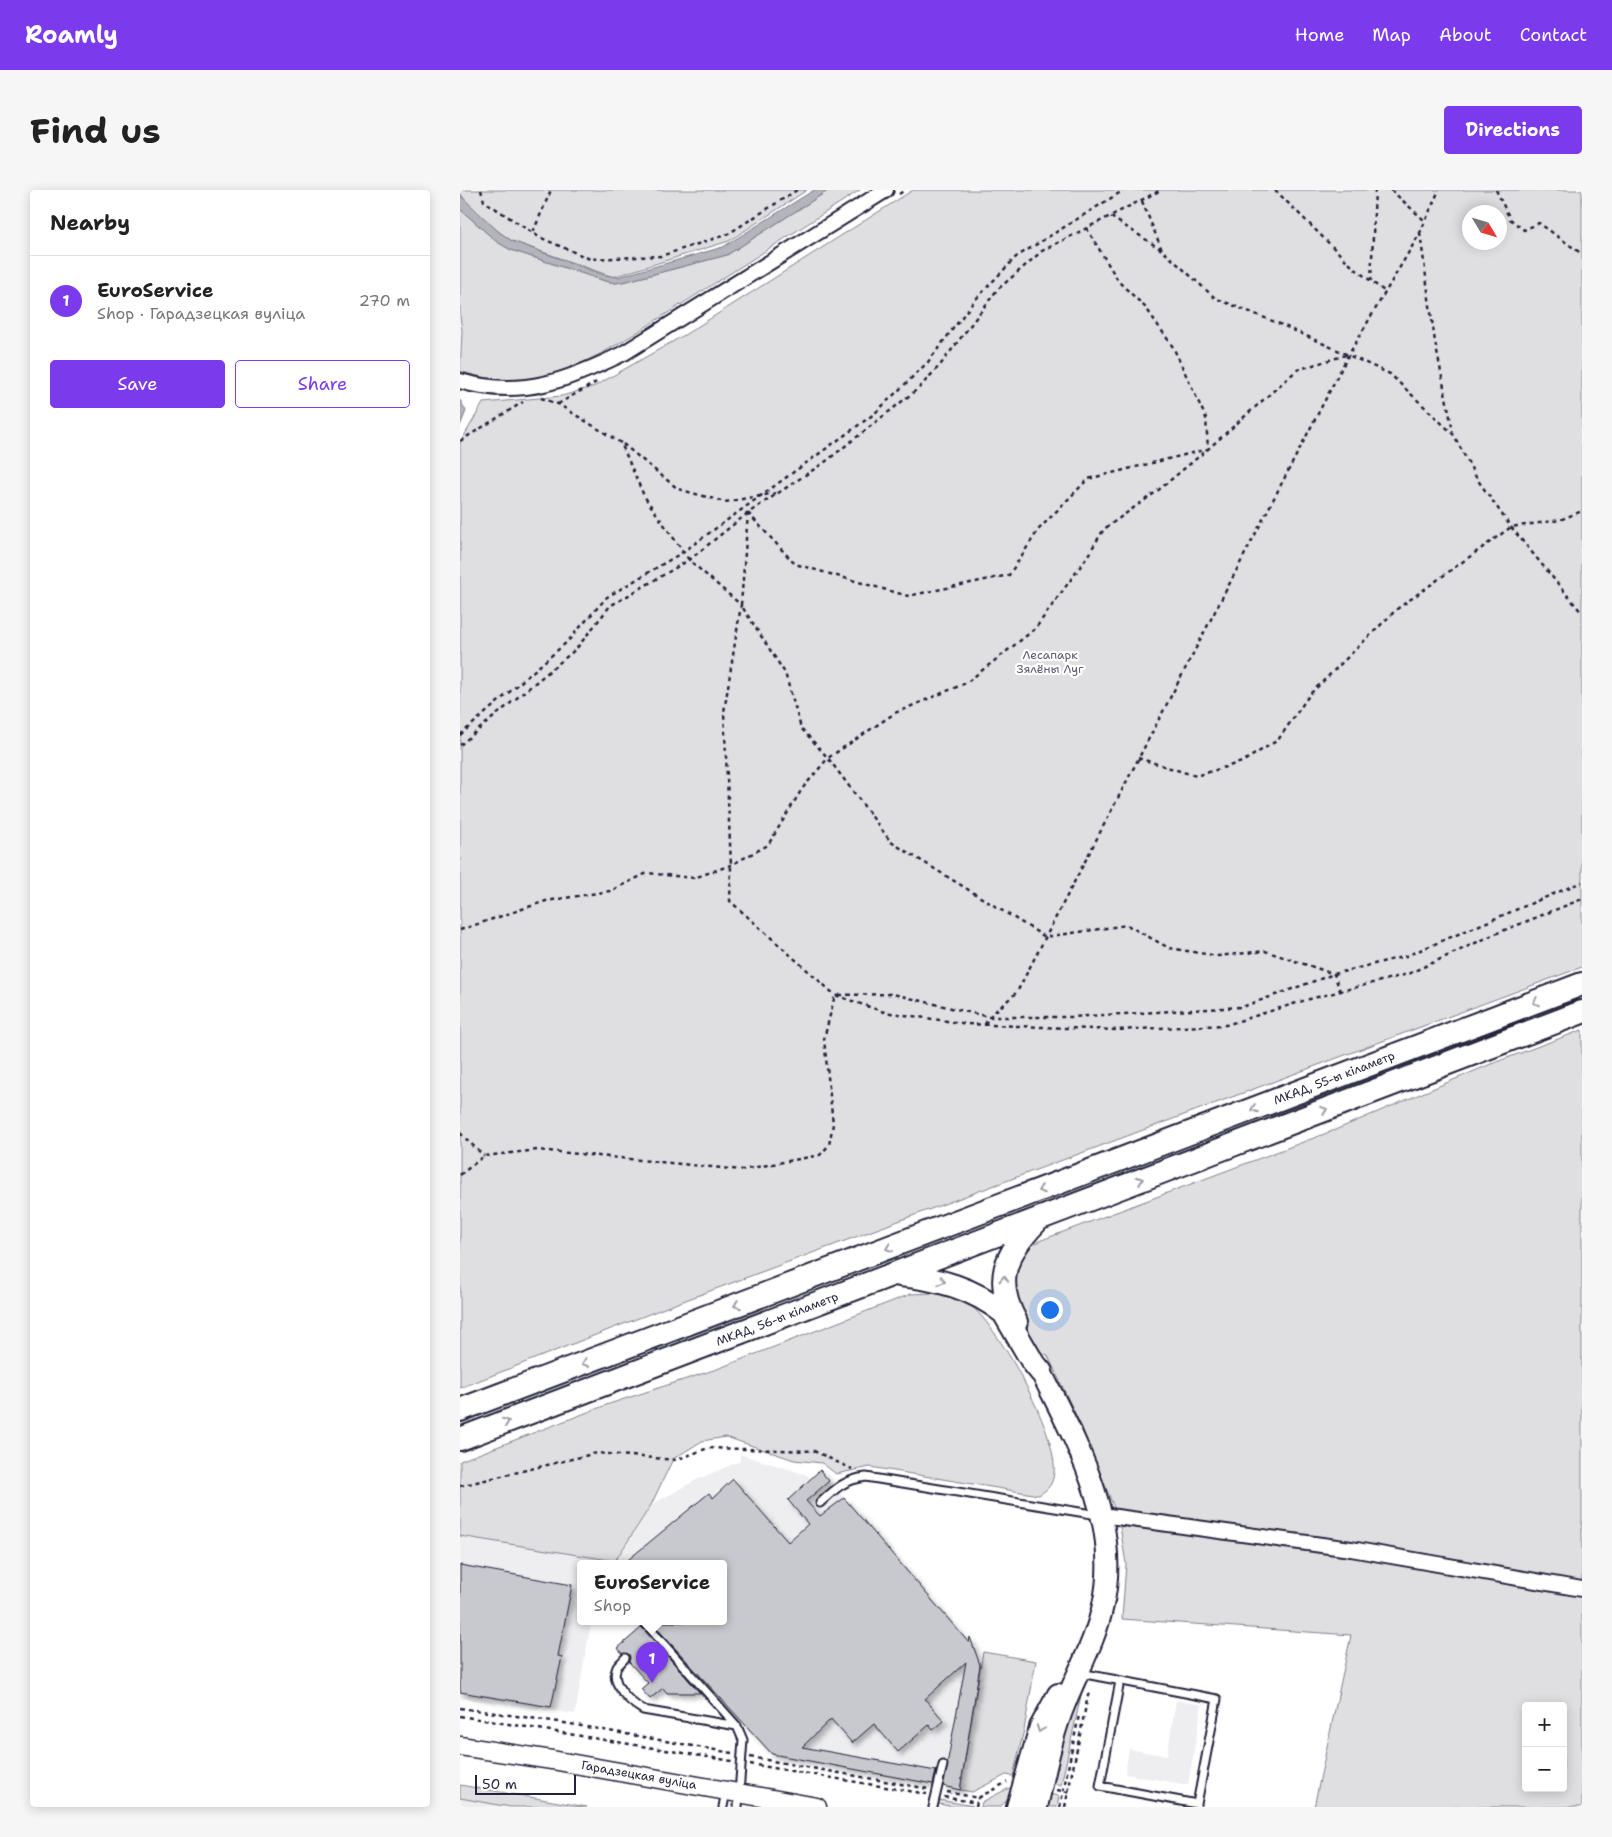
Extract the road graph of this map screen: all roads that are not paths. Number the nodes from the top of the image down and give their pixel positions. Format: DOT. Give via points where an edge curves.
graph roads {
  1 [pos="886,190"];
  2 [pos="460,381"];
  3 [pos="1582,984"];
  4 [pos="1582,1012"];
  5 [pos="1042,1217"];
  6 [pos="894,1275"];
  7 [pos="1041,1372"];
  8 [pos="460,1410"];
  9 [pos="460,1439"];
  10 [pos="820,1503"];
  11 [pos="1102,1515"];
  12 [pos="1582,1589"];
  13 [pos="647,1625"];
  14 [pos="654,1633"];
  15 [pos="647,1638"];
  16 [pos="625,1658"];
  17 [pos="1081,1673"];
  18 [pos="1120,1681"];
  19 [pos="738,1726"];
  20 [pos="460,1746"];
  21 [pos="943,1765"];
  22 [pos="739,1800"];
  23 [pos="817,1807"];
  24 [pos="933,1807"];
  25 [pos="1018,1807"];
  26 [pos="1037,1807"];
  1 -- 2 [label="street" via="624,353 584,372 541,386 506,389"];
  3 -- 8 [label="highway, МКАД, 55-ы кіламетр, one-way"];
  5 -- 4 [label="highway, МКАД, 56-ы кіламетр, one-way"];
  5 -- 6 [label="highway, МКАД, 56-ы кіламетр"];
  7 -- 5 [label="highway, one-way" via="1038,1358 1007,1305 1004,1288 1005,1265 1018,1241"];
  6 -- 7 [label="highway, one-way" via="930,1278 955,1285 997,1307"];
  9 -- 6 [label="highway, МКАД, 56-ы кіламетр, one-way"];
  7 -- 11 [label="main road" via="1070,1430"];
  10 -- 11 [label="lane" via="850,1479 866,1477"];
  11 -- 12 [label="street" via="1351,1549"];
  11 -- 17 [label="main road" via="1107,1546 1106,1588 1101,1616"];
  13 -- 14 [label="lane"];
  14 -- 15 [label="lane"];
  14 -- 19 [label="lane"];
  16 -- 19 [label="lane" via="616,1668 616,1678 632,1703 643,1710"];
  17 -- 18 [label="lane"];
  17 -- 25 [label="main road, one-way" via="1052,1702 1040,1727"];
  17 -- 26 [label="main road" via="1058,1722"];
  18 -- 18 [label="lane" via="1217,1698 1197,1804 1100,1786"];
  19 -- 22 [label="lane" via="743,1740"];
  20 -- 22 [label="street, Гарадзецкая вуліца"];
  21 -- 24 [label="lane"];
  22 -- 23 [label="street, Гарадзецкая вуліца"];
}
